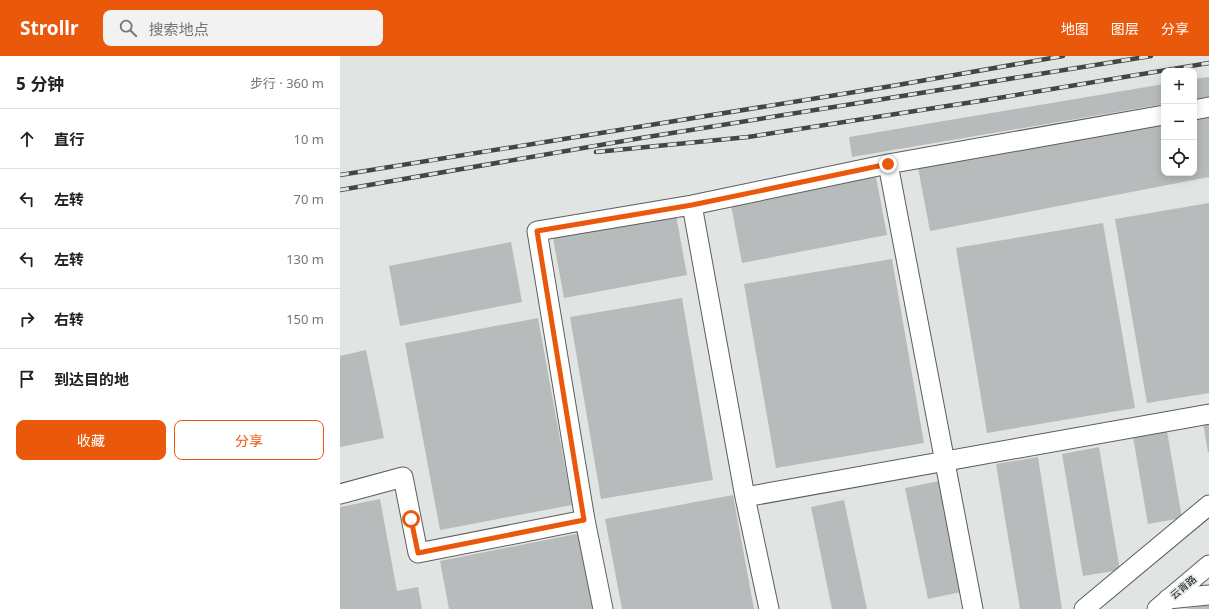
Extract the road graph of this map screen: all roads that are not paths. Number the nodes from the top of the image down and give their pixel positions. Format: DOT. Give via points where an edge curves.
graph roads {
  1 [pos="1209,107"];
  2 [pos="1197,109"];
  3 [pos="1161,116"];
  4 [pos="888,164"];
  5 [pos="692,205"];
  6 [pos="1209,414"];
  7 [pos="945,461"];
  8 [pos="340,494"];
  9 [pos="745,497"];
  10 [pos="1209,505"];
  11 [pos="584,520"];
  12 [pos="1209,565"];
  13 [pos="1209,595"];
  14 [pos="1162,604"];
  15 [pos="602,609"];
  16 [pos="769,609"];
  17 [pos="973,609"];
  18 [pos="1084,609"];
  1 -- 2 [label="street"];
  3 -- 4 [label="street"];
  4 -- 5 [label="street"];
  4 -- 7 [label="street"];
  5 -- 9 [label="street"];
  5 -- 11 [label="street" via="537,231"];
  6 -- 7 [label="street"];
  7 -- 9 [label="street"];
  7 -- 17 [label="street"];
  8 -- 11 [label="street" via="403,477 418,553"];
  9 -- 16 [label="street"];
  10 -- 18 [label="street"];
  11 -- 15 [label="street"];
  12 -- 14 [label="street, 云青路"];
  13 -- 14 [label="street"];
}
